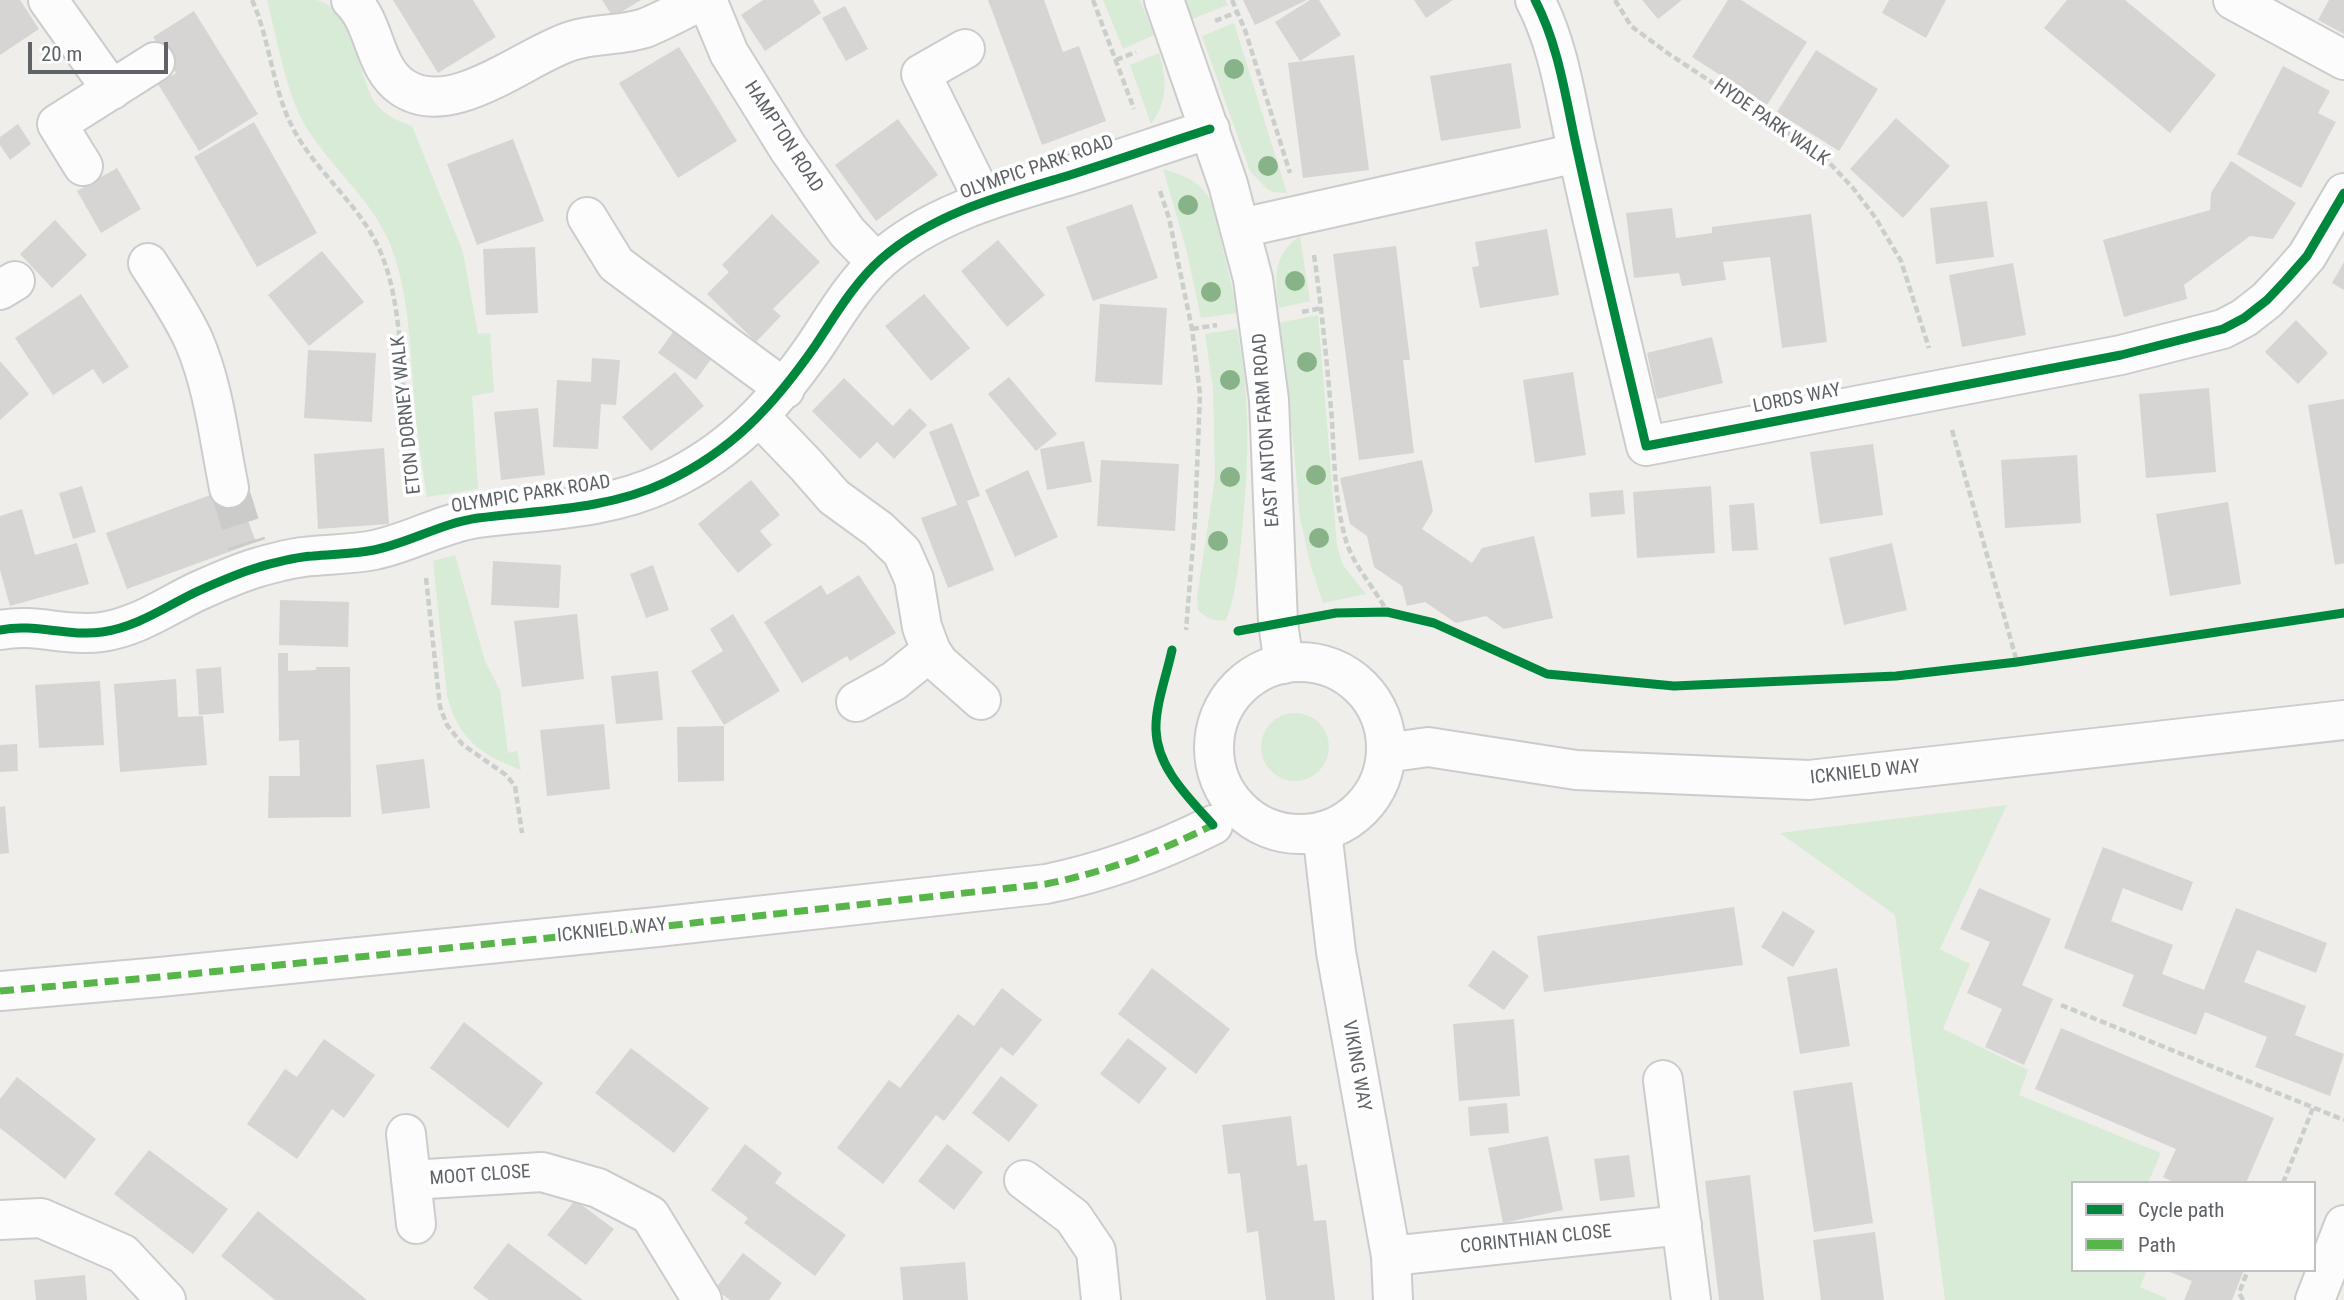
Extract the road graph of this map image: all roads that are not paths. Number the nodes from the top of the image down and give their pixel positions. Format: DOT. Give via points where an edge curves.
graph roads {
  1 [pos="48,0"];
  2 [pos="351,0"];
  3 [pos="705,0"];
  4 [pos="1164,0"];
  5 [pos="1535,0"];
  6 [pos="2234,0"];
  7 [pos="965,49"];
  8 [pos="2344,60"];
  9 [pos="155,62"];
  10 [pos="112,90"];
  11 [pos="1210,129"];
  12 [pos="1577,153"];
  13 [pos="83,166"];
  14 [pos="2344,193"];
  15 [pos="984,201"];
  16 [pos="587,217"];
  17 [pos="1241,228"];
  18 [pos="148,262"];
  19 [pos="877,263"];
  20 [pos="785,389"];
  21 [pos="759,416"];
  22 [pos="229,488"];
  23 [pos="0,630"];
  24 [pos="931,651"];
  25 [pos="1284,664"];
  26 [pos="981,700"];
  27 [pos="856,702"];
  28 [pos="2344,720"];
  29 [pos="1386,753"];
  30 [pos="1213,825"];
  31 [pos="1322,831"];
  32 [pos="0,990"];
  33 [pos="1663,1080"];
  34 [pos="406,1134"];
  35 [pos="1024,1180"];
  36 [pos="411,1181"];
  37 [pos="0,1220"];
  38 [pos="415,1224"];
  39 [pos="1682,1225"];
  40 [pos="2344,1225"];
  41 [pos="1391,1256"];
  42 [pos="166,1300"];
  43 [pos="702,1300"];
  44 [pos="1101,1300"];
  45 [pos="1394,1300"];
  46 [pos="1691,1300"];
  47 [pos="2315,1300"];
  1 -- 10 [label="street"];
  2 -- 3 [label="street, HAMPTON ROAD" via="396,82 414,93 434,97 482,84 571,41 645,28"];
  3 -- 19 [label="street, HAMPTON ROAD" via="729,53 788,148 847,232"];
  4 -- 11 [label="street, EAST ANTON FARM ROAD"];
  5 -- 12 [label="street, LORDS WAY" via="1562,74"];
  6 -- 8 [label="street"];
  7 -- 15 [label="street" via="920,74"];
  9 -- 10 [label="street"];
  10 -- 13 [label="street" via="57,124"];
  11 -- 15 [label="street, OLYMPIC PARK ROAD"];
  11 -- 17 [label="street, EAST ANTON FARM ROAD"];
  12 -- 14 [label="street, LORDS WAY" via="1646,446 2120,355 2223,329 2252,312 2285,281 2307,256"];
  12 -- 17 [label="street"];
  15 -- 19 [label="street, OLYMPIC PARK ROAD" via="929,227"];
  16 -- 20 [label="street" via="616,264"];
  17 -- 25 [label="street, EAST ANTON FARM ROAD" via="1253,279 1269,400 1278,624"];
  18 -- 22 [label="street" via="194,342 220,434"];
  19 -- 20 [label="street, OLYMPIC PARK ROAD" via="835,314"];
  20 -- 21 [label="street, OLYMPIC PARK ROAD"];
  21 -- 23 [label="street, OLYMPIC PARK ROAD" via="710,456 643,491 577,507 474,519 377,550 251,556 197,592 116,629 88,633 28,626"];
  21 -- 24 [label="street" via="834,497 902,551 914,579"];
  24 -- 26 [label="street"];
  24 -- 27 [label="street" via="894,681"];
  25 -- 29 [label="street" via="1323,665 1357,684 1379,715"];
  25 -- 31 [label="street" via="1253,676 1229,701 1215,732 1216,768 1232,801 1254,821 1287,833"];
  28 -- 29 [label="street, ICKNIELD WAY" via="1809,780 1576,770 1428,747"];
  29 -- 31 [label="street" via="1383,771 1367,802 1354,815"];
  30 -- 32 [label="street, ICKNIELD WAY" via="1141,858 1046,884 657,927"];
  31 -- 41 [label="street, VIKING WAY" via="1336,952"];
  33 -- 39 [label="street"];
  34 -- 36 [label="street, MOOT CLOSE"];
  35 -- 44 [label="street" via="1073,1217 1096,1251"];
  36 -- 38 [label="street, MOOT CLOSE"];
  36 -- 43 [label="street, MOOT CLOSE" via="542,1172 598,1188 650,1215"];
  37 -- 42 [label="street" via="41,1218 123,1254"];
  39 -- 41 [label="street, CORINTHIAN CLOSE"];
  39 -- 46 [label="street"];
  40 -- 47 [label="street"];
  41 -- 45 [label="street, VIKING WAY"];
}
